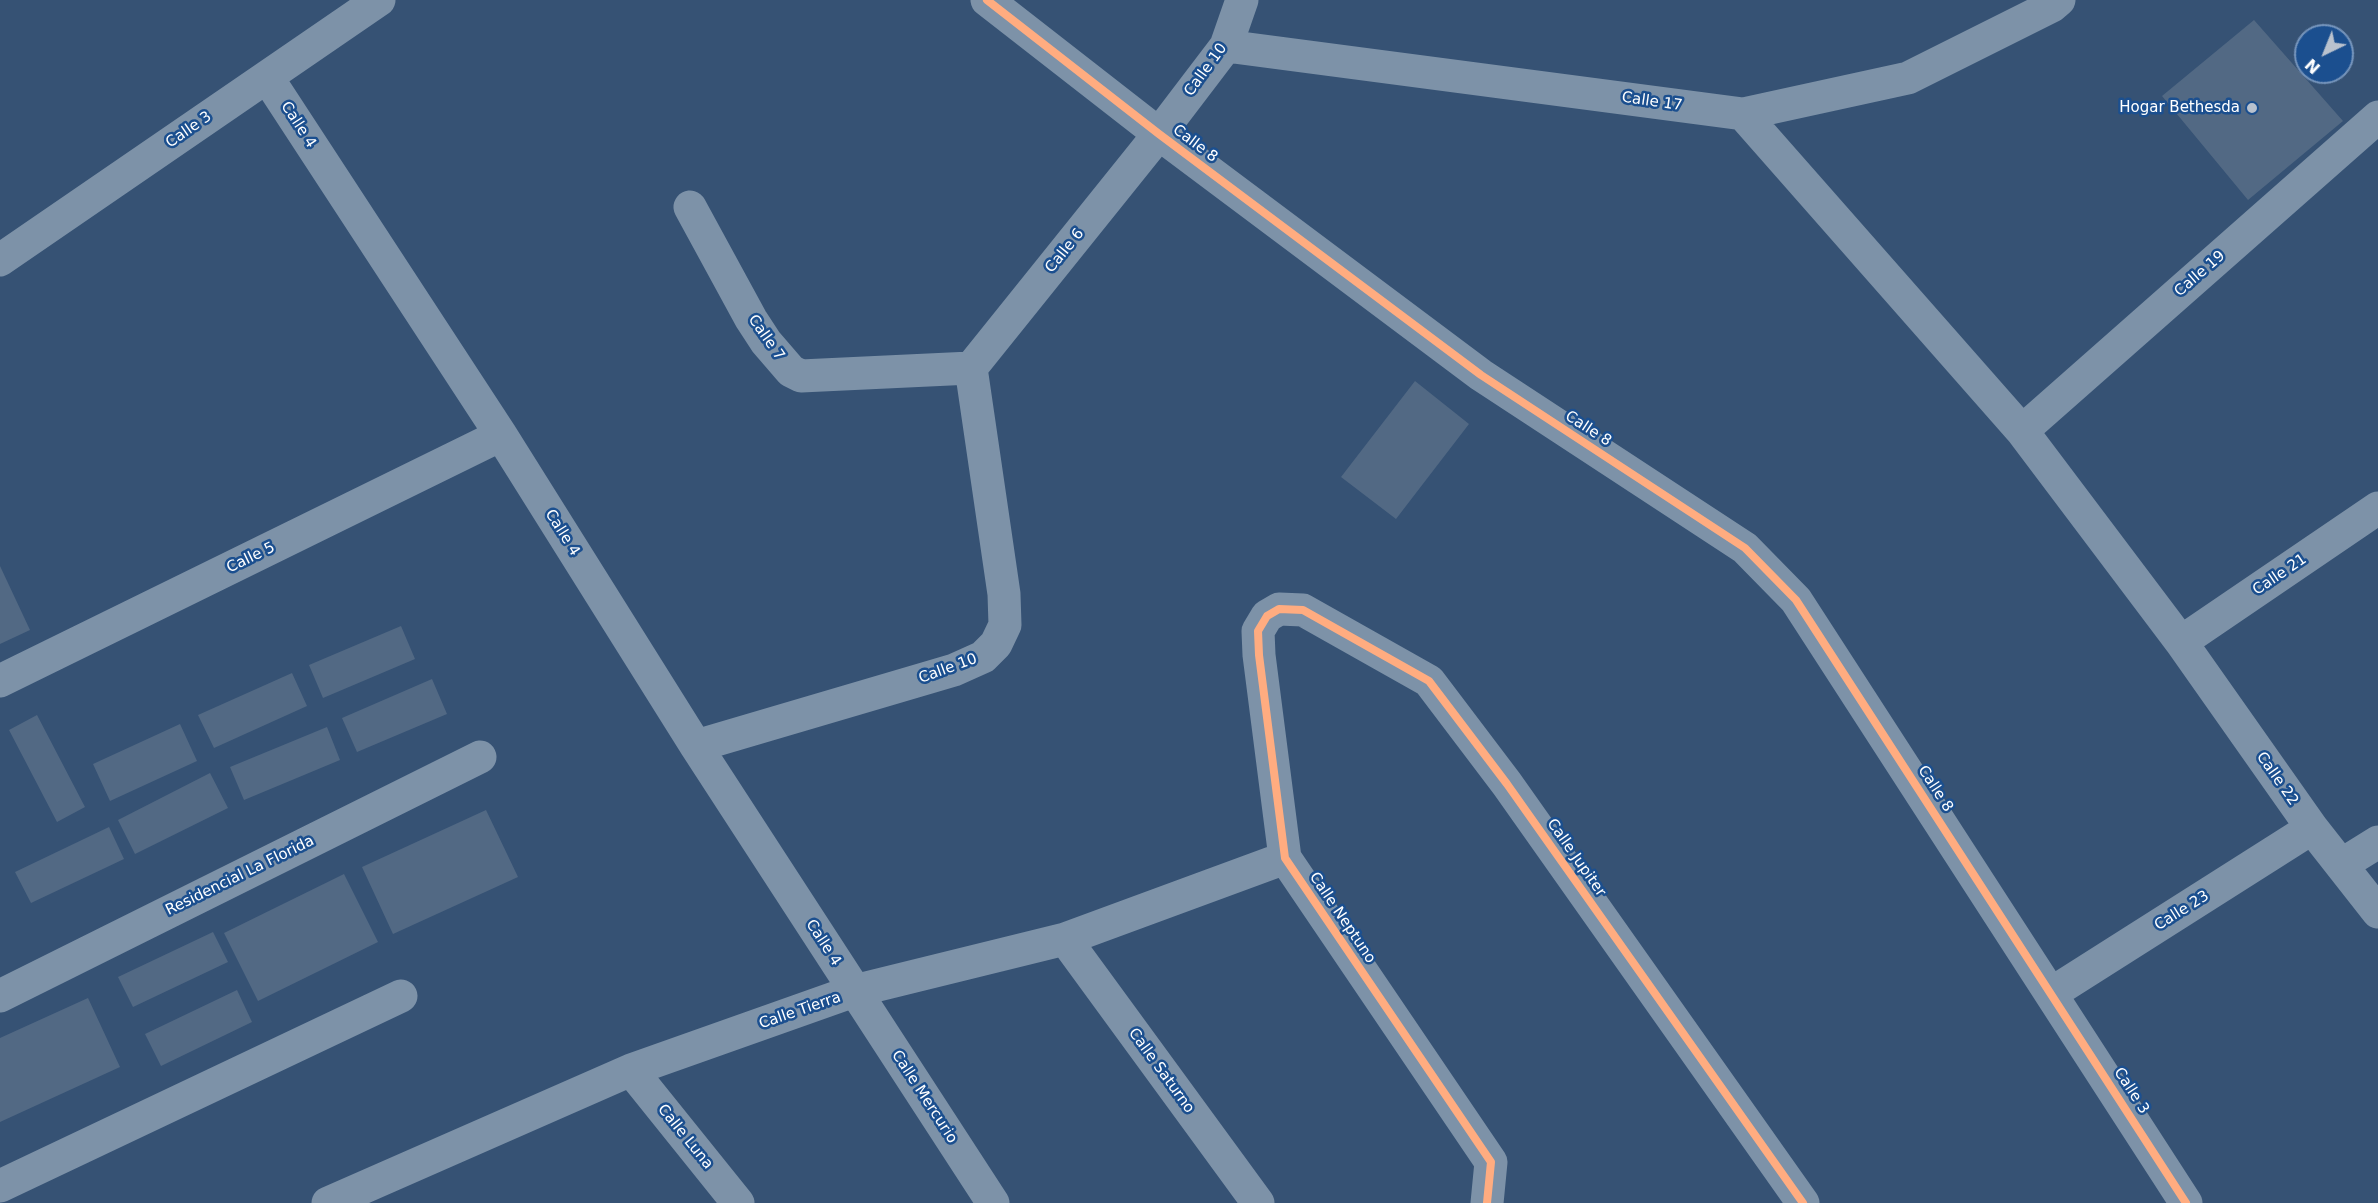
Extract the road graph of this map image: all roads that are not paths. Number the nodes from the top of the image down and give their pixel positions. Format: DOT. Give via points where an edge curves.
graph roads {
  1 [pos="379,0"];
  2 [pos="987,0"];
  3 [pos="1242,0"];
  4 [pos="2059,0"];
  5 [pos="1226,46"];
  6 [pos="267,77"];
  7 [pos="1743,114"];
  8 [pos="2378,117"];
  9 [pos="1159,134"];
  10 [pos="690,207"];
  11 [pos="0,260"];
  12 [pos="971,368"];
  13 [pos="2022,431"];
  14 [pos="501,435"];
  15 [pos="2378,508"];
  16 [pos="1267,616"];
  17 [pos="2181,642"];
  18 [pos="0,681"];
  19 [pos="696,746"];
  20 [pos="480,757"];
  21 [pos="2312,828"];
  22 [pos="2378,842"];
  23 [pos="1285,858"];
  24 [pos="2341,865"];
  25 [pos="2378,912"];
  26 [pos="1065,939"];
  27 [pos="854,991"];
  28 [pos="2052,993"];
  29 [pos="0,996"];
  30 [pos="401,996"];
  31 [pos="631,1070"];
  32 [pos="0,1186"];
  33 [pos="18,1203"];
  34 [pos="330,1203"];
  35 [pos="738,1203"];
  36 [pos="993,1203"];
  37 [pos="1258,1203"];
  38 [pos="1487,1203"];
  39 [pos="1803,1203"];
  40 [pos="2186,1203"];
  1 -- 6 [label="street, Calle 3"];
  2 -- 9 [label="street, Calle 8"];
  3 -- 5 [label="street, Calle 10"];
  4 -- 7 [label="street, Calle 17" via="1908,78"];
  5 -- 7 [label="street, Calle 17"];
  5 -- 9 [label="street, Calle 10"];
  6 -- 11 [label="street, Calle 3"];
  6 -- 14 [label="street, Calle 4"];
  7 -- 13 [label="street, Calle 22"];
  8 -- 13 [label="street, Calle 19"];
  9 -- 12 [label="street, Calle 6"];
  9 -- 28 [label="street, Calle 8" via="1481,375 1745,548 1796,600"];
  10 -- 12 [label="street, Calle 7" via="751,319 791,371 801,376"];
  12 -- 19 [label="street, Calle 10" via="1004,594 1005,625 996,644 983,657 954,670"];
  13 -- 17 [label="street, Calle 22"];
  14 -- 18 [label="street, Calle 5"];
  14 -- 19 [label="street, Calle 4"];
  15 -- 17 [label="street, Calle 21"];
  16 -- 23 [label="street, Calle Neptuno" via="1258,631 1259,655"];
  16 -- 39 [label="street, Calle Jupiter" via="1280,609 1303,610 1430,681"];
  17 -- 21 [label="street, Calle 22"];
  19 -- 27 [label="street, Calle 4"];
  20 -- 29 [label="street, Residencial La Florida"];
  21 -- 24 [label="street, Calle 22"];
  21 -- 28 [label="street, Calle 23"];
  22 -- 24 [label="street"];
  23 -- 26 [label="street, Calle Tierra"];
  23 -- 38 [label="street, Calle Neptuno" via="1491,1162"];
  24 -- 25 [label="street, Calle 22"];
  26 -- 27 [label="street, Calle Tierra"];
  26 -- 37 [label="street, Calle Saturno"];
  27 -- 31 [label="street, Calle Tierra"];
  27 -- 36 [label="street, Calle Mercurio"];
  28 -- 40 [label="street, Calle 3"];
  30 -- 32 [label="street"];
  31 -- 34 [label="street, Calle Tierra"];
  31 -- 35 [label="street, Calle Luna"];
  32 -- 33 [label="street"];
}
